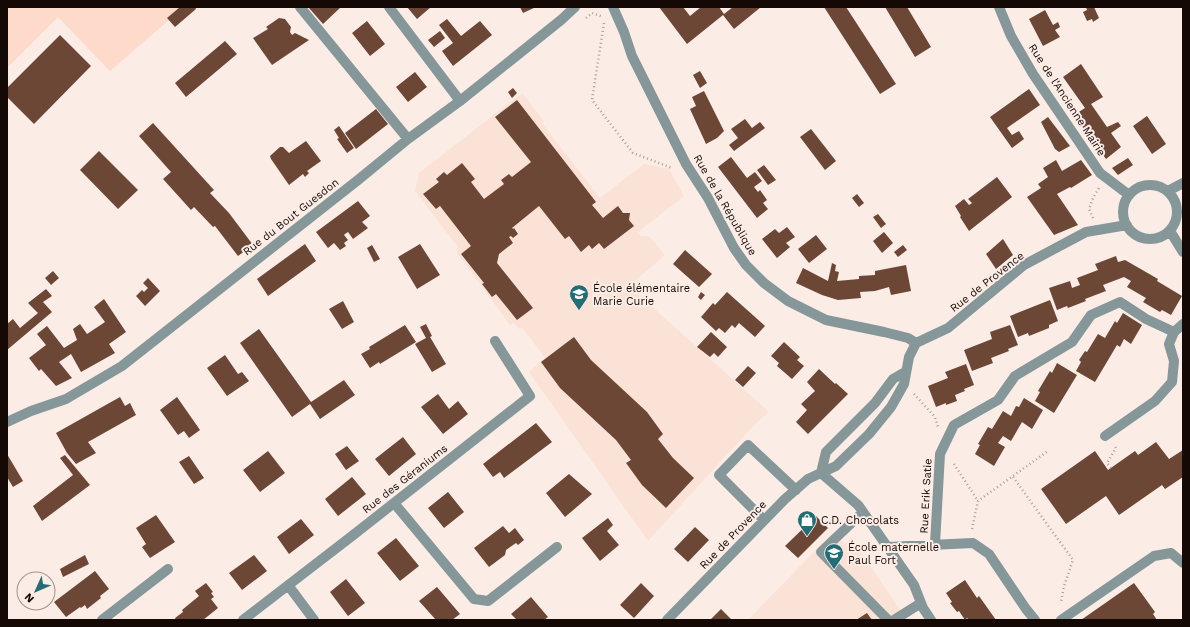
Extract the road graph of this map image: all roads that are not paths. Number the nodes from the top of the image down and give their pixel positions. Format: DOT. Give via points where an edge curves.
graph roads {
  1 [pos="300,7"];
  2 [pos="389,7"];
  3 [pos="575,7"];
  4 [pos="999,7"];
  5 [pos="614,10"];
  6 [pos="460,101"];
  7 [pos="408,138"];
  8 [pos="1183,183"];
  9 [pos="1168,191"];
  10 [pos="1129,195"];
  11 [pos="1127,224"];
  12 [pos="1170,230"];
  13 [pos="1183,252"];
  14 [pos="1183,324"];
  15 [pos="1174,332"];
  16 [pos="495,341"];
  17 [pos="916,343"];
  18 [pos="905,372"];
  19 [pos="7,422"];
  20 [pos="1105,436"];
  21 [pos="821,473"];
  22 [pos="796,490"];
  23 [pos="394,503"];
  24 [pos="863,512"];
  25 [pos="764,520"];
  26 [pos="935,544"];
  27 [pos="557,547"];
  28 [pos="888,547"];
  29 [pos="1183,563"];
  30 [pos="168,569"];
  31 [pos="288,585"];
  32 [pos="921,603"];
  33 [pos="102,620"];
  34 [pos="243,620"];
  35 [pos="314,620"];
  36 [pos="667,620"];
  37 [pos="888,620"];
  38 [pos="894,620"];
  39 [pos="931,620"];
  40 [pos="1035,620"];
  41 [pos="1061,620"];
  1 -- 7 [label="street"];
  2 -- 6 [label="street"];
  3 -- 6 [label="street, Rue du Bout Guesdon"];
  4 -- 10 [label="street, Rue de l'Ancienne Mairie" via="1011,36 1033,74 1096,166 1107,179"];
  5 -- 17 [label="street, Rue de la République" via="632,56 686,164 746,265 788,301 826,320 908,338"];
  6 -- 7 [label="street, Rue du Bout Guesdon"];
  7 -- 19 [label="street, Rue du Bout Guesdon" via="122,366 66,399"];
  8 -- 9 [label="street"];
  9 -- 10 [label="street" via="1152,185 1136,189"];
  9 -- 12 [label="street" via="1177,206 1175,223"];
  10 -- 11 [label="street" via="1124,209"];
  11 -- 12 [label="street" via="1132,231 1146,238 1163,236"];
  11 -- 17 [label="street, Rue de Provence" via="1086,232 1024,265 948,328"];
  12 -- 13 [label="street"];
  14 -- 15 [label="street"];
  15 -- 20 [label="street" via="1169,344 1174,362 1172,382 1155,400"];
  15 -- 26 [label="street, Rue Erik Satie" via="1146,319 1120,302 1091,315 1072,342 1015,376 998,400 954,425 940,454"];
  16 -- 23 [label="street, Rue des Géraniums" via="530,396"];
  17 -- 18 [label="street, Rue de Provence"];
  18 -- 21 [label="street" via="892,379 875,403 826,452"];
  18 -- 21 [label="street, Rue de Provence" via="904,384 891,407 869,434 836,466"];
  21 -- 22 [label="street, Rue de Provence" via="808,479"];
  21 -- 24 [label="street"];
  22 -- 25 [label="street, Rue de Provence"];
  22 -- 25 [label="street" via="748,445 719,475"];
  23 -- 27 [label="street" via="474,599 488,601"];
  23 -- 31 [label="street, Rue des Géraniums"];
  24 -- 28 [label="street"];
  24 -- 37 [label="street" via="821,552"];
  25 -- 36 [label="street, Rue de Provence"];
  26 -- 28 [label="street"];
  26 -- 40 [label="street" via="972,543 989,554"];
  28 -- 32 [label="street" via="914,585"];
  29 -- 41 [label="street" via="1171,553 1154,556"];
  30 -- 33 [label="street"];
  31 -- 34 [label="street, Rue des Géraniums"];
  31 -- 35 [label="street"];
  32 -- 38 [label="street"];
  32 -- 39 [label="street"];
}
